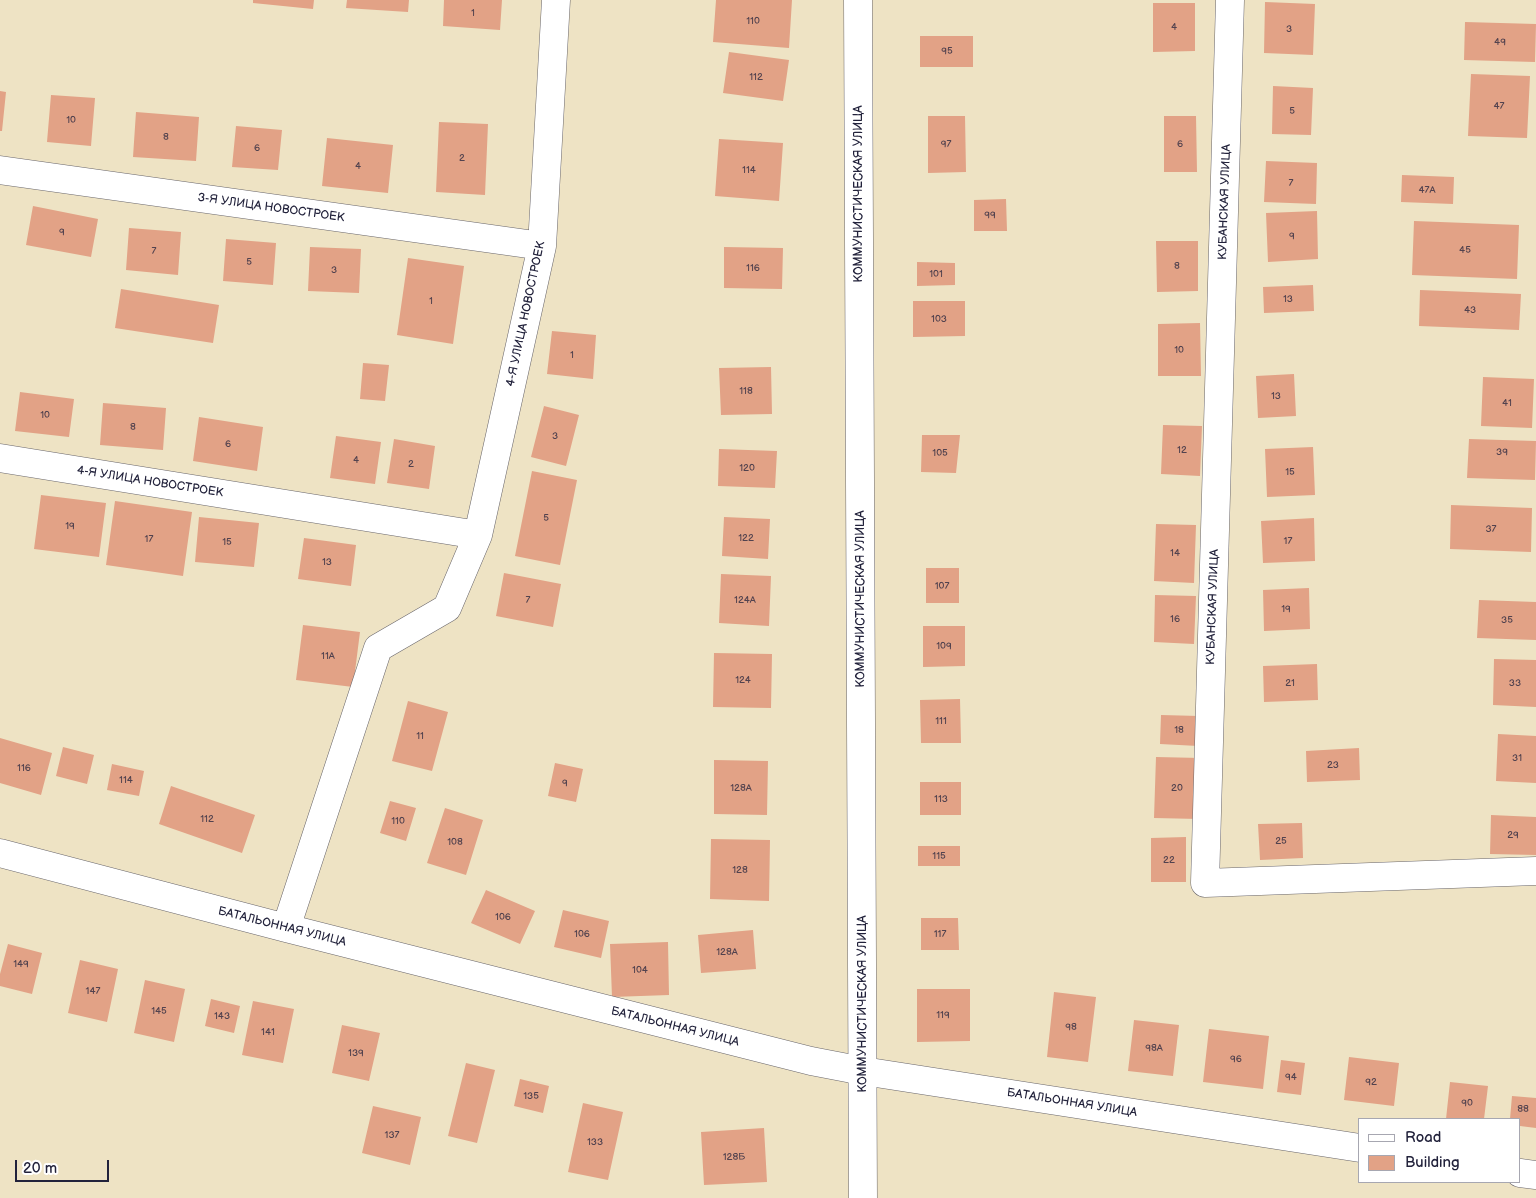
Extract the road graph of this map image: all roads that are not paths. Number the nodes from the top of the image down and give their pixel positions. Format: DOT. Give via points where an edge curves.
graph roads {
  1 [pos="556,0"];
  2 [pos="858,0"];
  3 [pos="1230,0"];
  4 [pos="0,170"];
  5 [pos="542,246"];
  6 [pos="0,458"];
  7 [pos="478,535"];
  8 [pos="0,854"];
  9 [pos="1536,871"];
  10 [pos="286,928"];
  11 [pos="863,1071"];
  12 [pos="1358,1148"];
  13 [pos="1521,1173"];
  14 [pos="1536,1175"];
  15 [pos="863,1198"];
  1 -- 5 [label="street, 4-Я УЛИЦА НОВОСТРОЕК"];
  2 -- 11 [label="street, КОММУНИСТИЧЕСКАЯ УЛИЦА"];
  3 -- 9 [label="street, КУБАНСКАЯ УЛИЦА" via="1205,883"];
  4 -- 5 [label="street, 3-Я УЛИЦА НОВОСТРОЕК"];
  5 -- 7 [label="street, 4-Я УЛИЦА НОВОСТРОЕК"];
  6 -- 7 [label="street, 4-Я УЛИЦА НОВОСТРОЕК"];
  7 -- 10 [label="street, 4-Я УЛИЦА НОВОСТРОЕК" via="447,608 378,648"];
  8 -- 10 [label="street, БАТАЛЬОННАЯ УЛИЦА"];
  10 -- 11 [label="street, БАТАЛЬОННАЯ УЛИЦА" via="811,1061"];
  11 -- 12 [label="street, БАТАЛЬОННАЯ УЛИЦА"];
  11 -- 15 [label="street, КОММУНИСТИЧЕСКАЯ УЛИЦА"];
  13 -- 14 [label="street"];
}
